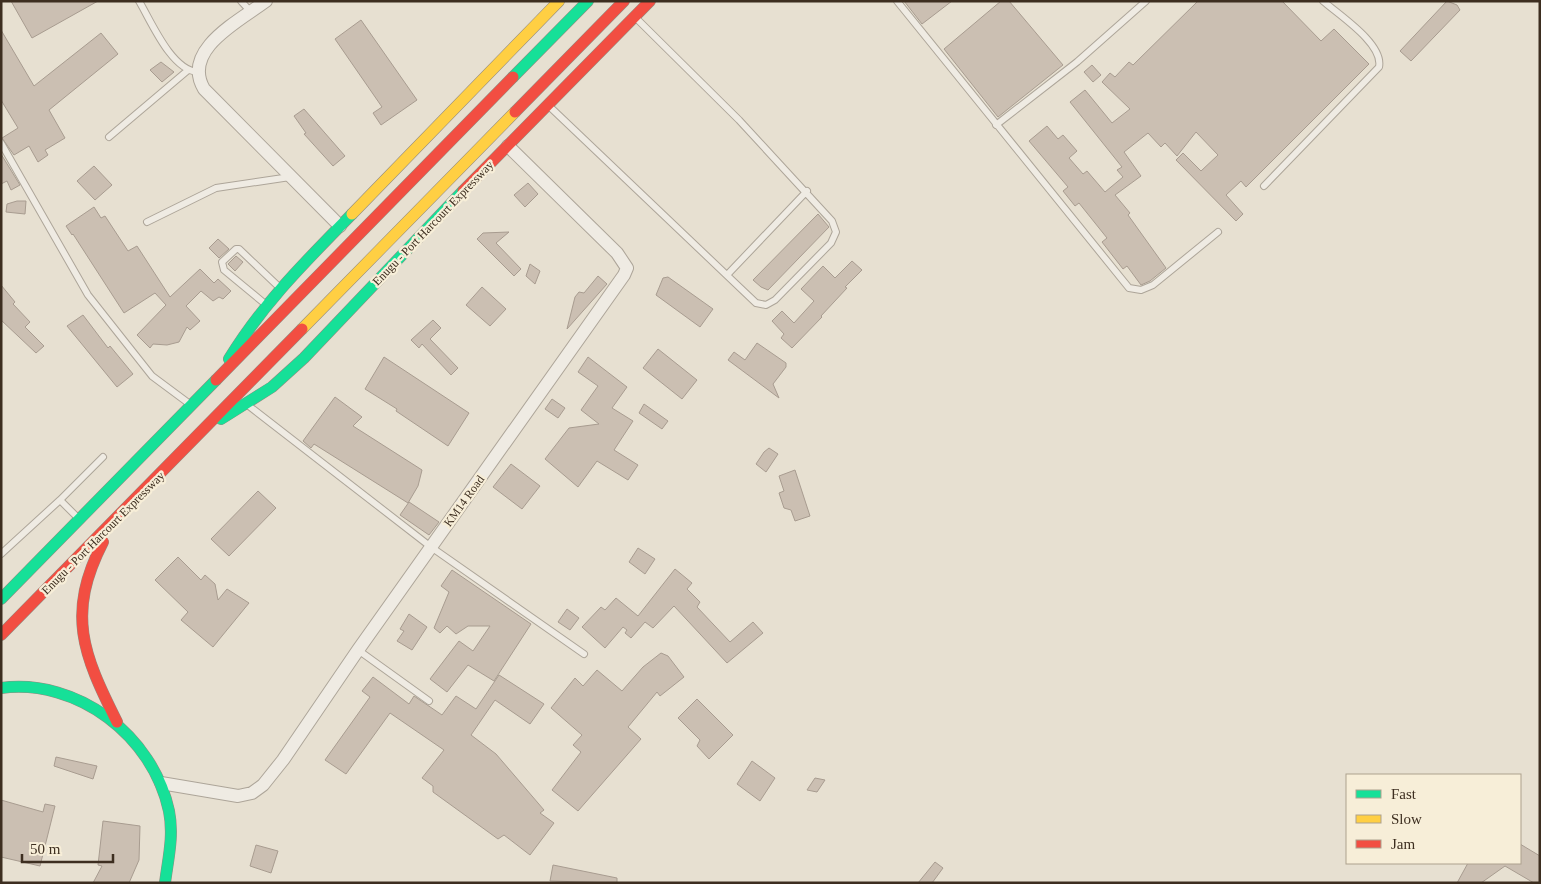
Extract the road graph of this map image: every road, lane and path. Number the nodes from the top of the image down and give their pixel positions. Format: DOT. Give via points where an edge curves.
graph roads {
  1 [pos="139,1"];
  2 [pos="240,1"];
  3 [pos="266,1"];
  4 [pos="559,1"];
  5 [pos="588,1"];
  6 [pos="624,1"];
  7 [pos="650,1"];
  8 [pos="897,1"];
  9 [pos="1146,1"];
  10 [pos="1323,1"];
  11 [pos="251,12"];
  12 [pos="634,17"];
  13 [pos="192,72"];
  14 [pos="548,105"];
  15 [pos="996,125"];
  16 [pos="109,137"];
  17 [pos="1,144"];
  18 [pos="508,146"];
  19 [pos="290,177"];
  20 [pos="1264,186"];
  21 [pos="807,192"];
  22 [pos="148,222"];
  23 [pos="340,226"];
  24 [pos="1218,232"];
  25 [pos="727,275"];
  26 [pos="280,288"];
  27 [pos="266,305"];
  28 [pos="246,404"];
  29 [pos="192,406"];
  30 [pos="205,430"];
  31 [pos="103,457"];
  32 [pos="60,500"];
  33 [pos="118,518"];
  34 [pos="79,519"];
  35 [pos="431,547"];
  36 [pos="1,554"];
  37 [pos="3,596"];
  38 [pos="1,635"];
  39 [pos="358,650"];
  40 [pos="584,654"];
  41 [pos="1,688"];
  42 [pos="430,701"];
  43 [pos="117,722"];
  44 [pos="161,783"];
  45 [pos="165,883"];
  1 -- 13 [label="lane" via="170,54"];
  2 -- 11 [label="lane"];
  3 -- 11 [label="street"];
  4 -- 23 [label="main road, Enugu - Port Harcourt Expressway"];
  5 -- 29 [label="main road, Enugu - Port Harcourt Expressway"];
  6 -- 30 [label="main road, Enugu - Port Harcourt Expressway"];
  7 -- 12 [label="main road, Enugu - Port Harcourt Expressway"];
  8 -- 15 [label="lane"];
  9 -- 15 [label="lane" via="1077,62"];
  10 -- 20 [label="lane" via="1369,40 1379,58 1379,67"];
  11 -- 13 [label="street" via="210,43"];
  12 -- 14 [label="main road, Enugu - Port Harcourt Expressway"];
  12 -- 21 [label="lane"];
  13 -- 16 [label="lane"];
  13 -- 19 [label="street" via="204,89"];
  14 -- 18 [label="main road, Enugu - Port Harcourt Expressway"];
  14 -- 25 [label="lane"];
  15 -- 24 [label="lane" via="1129,288 1141,290 1153,285"];
  17 -- 29 [label="lane" via="88,295 152,376"];
  18 -- 28 [label="main road, Enugu - Port Harcourt Expressway" via="304,358 272,387"];
  18 -- 35 [label="street, KM14 Road" via="616,253 627,268 613,294"];
  19 -- 22 [label="lane" via="216,188"];
  19 -- 23 [label="street"];
  21 -- 25 [label="lane"];
  21 -- 25 [label="lane" via="832,221 836,232 831,243 775,300 766,305 756,303"];
  23 -- 26 [label="main road, Enugu - Port Harcourt Expressway"];
  26 -- 27 [label="main road, Enugu - Port Harcourt Expressway"];
  26 -- 27 [label="lane" via="240,249 222,262 224,270"];
  27 -- 29 [label="main road, Enugu - Port Harcourt Expressway"];
  28 -- 30 [label="main road, Enugu - Port Harcourt Expressway"];
  28 -- 35 [label="lane"];
  29 -- 34 [label="main road, Enugu - Port Harcourt Expressway"];
  30 -- 33 [label="main road, Enugu - Port Harcourt Expressway"];
  31 -- 32 [label="lane"];
  32 -- 34 [label="lane"];
  32 -- 36 [label="lane"];
  33 -- 38 [label="main road, Enugu - Port Harcourt Expressway"];
  33 -- 43 [label="main road" via="91,564 81,624 88,659"];
  34 -- 37 [label="main road, Enugu - Port Harcourt Expressway"];
  35 -- 39 [label="street, KM14 Road"];
  35 -- 40 [label="lane"];
  39 -- 42 [label="lane"];
  39 -- 44 [label="street, KM14 Road" via="283,760 263,785 252,793 238,796"];
  41 -- 43 [label="main road" via="52,690 93,707"];
  43 -- 44 [label="main road" via="141,748"];
  44 -- 45 [label="main road" via="169,813 170,834"];
}
